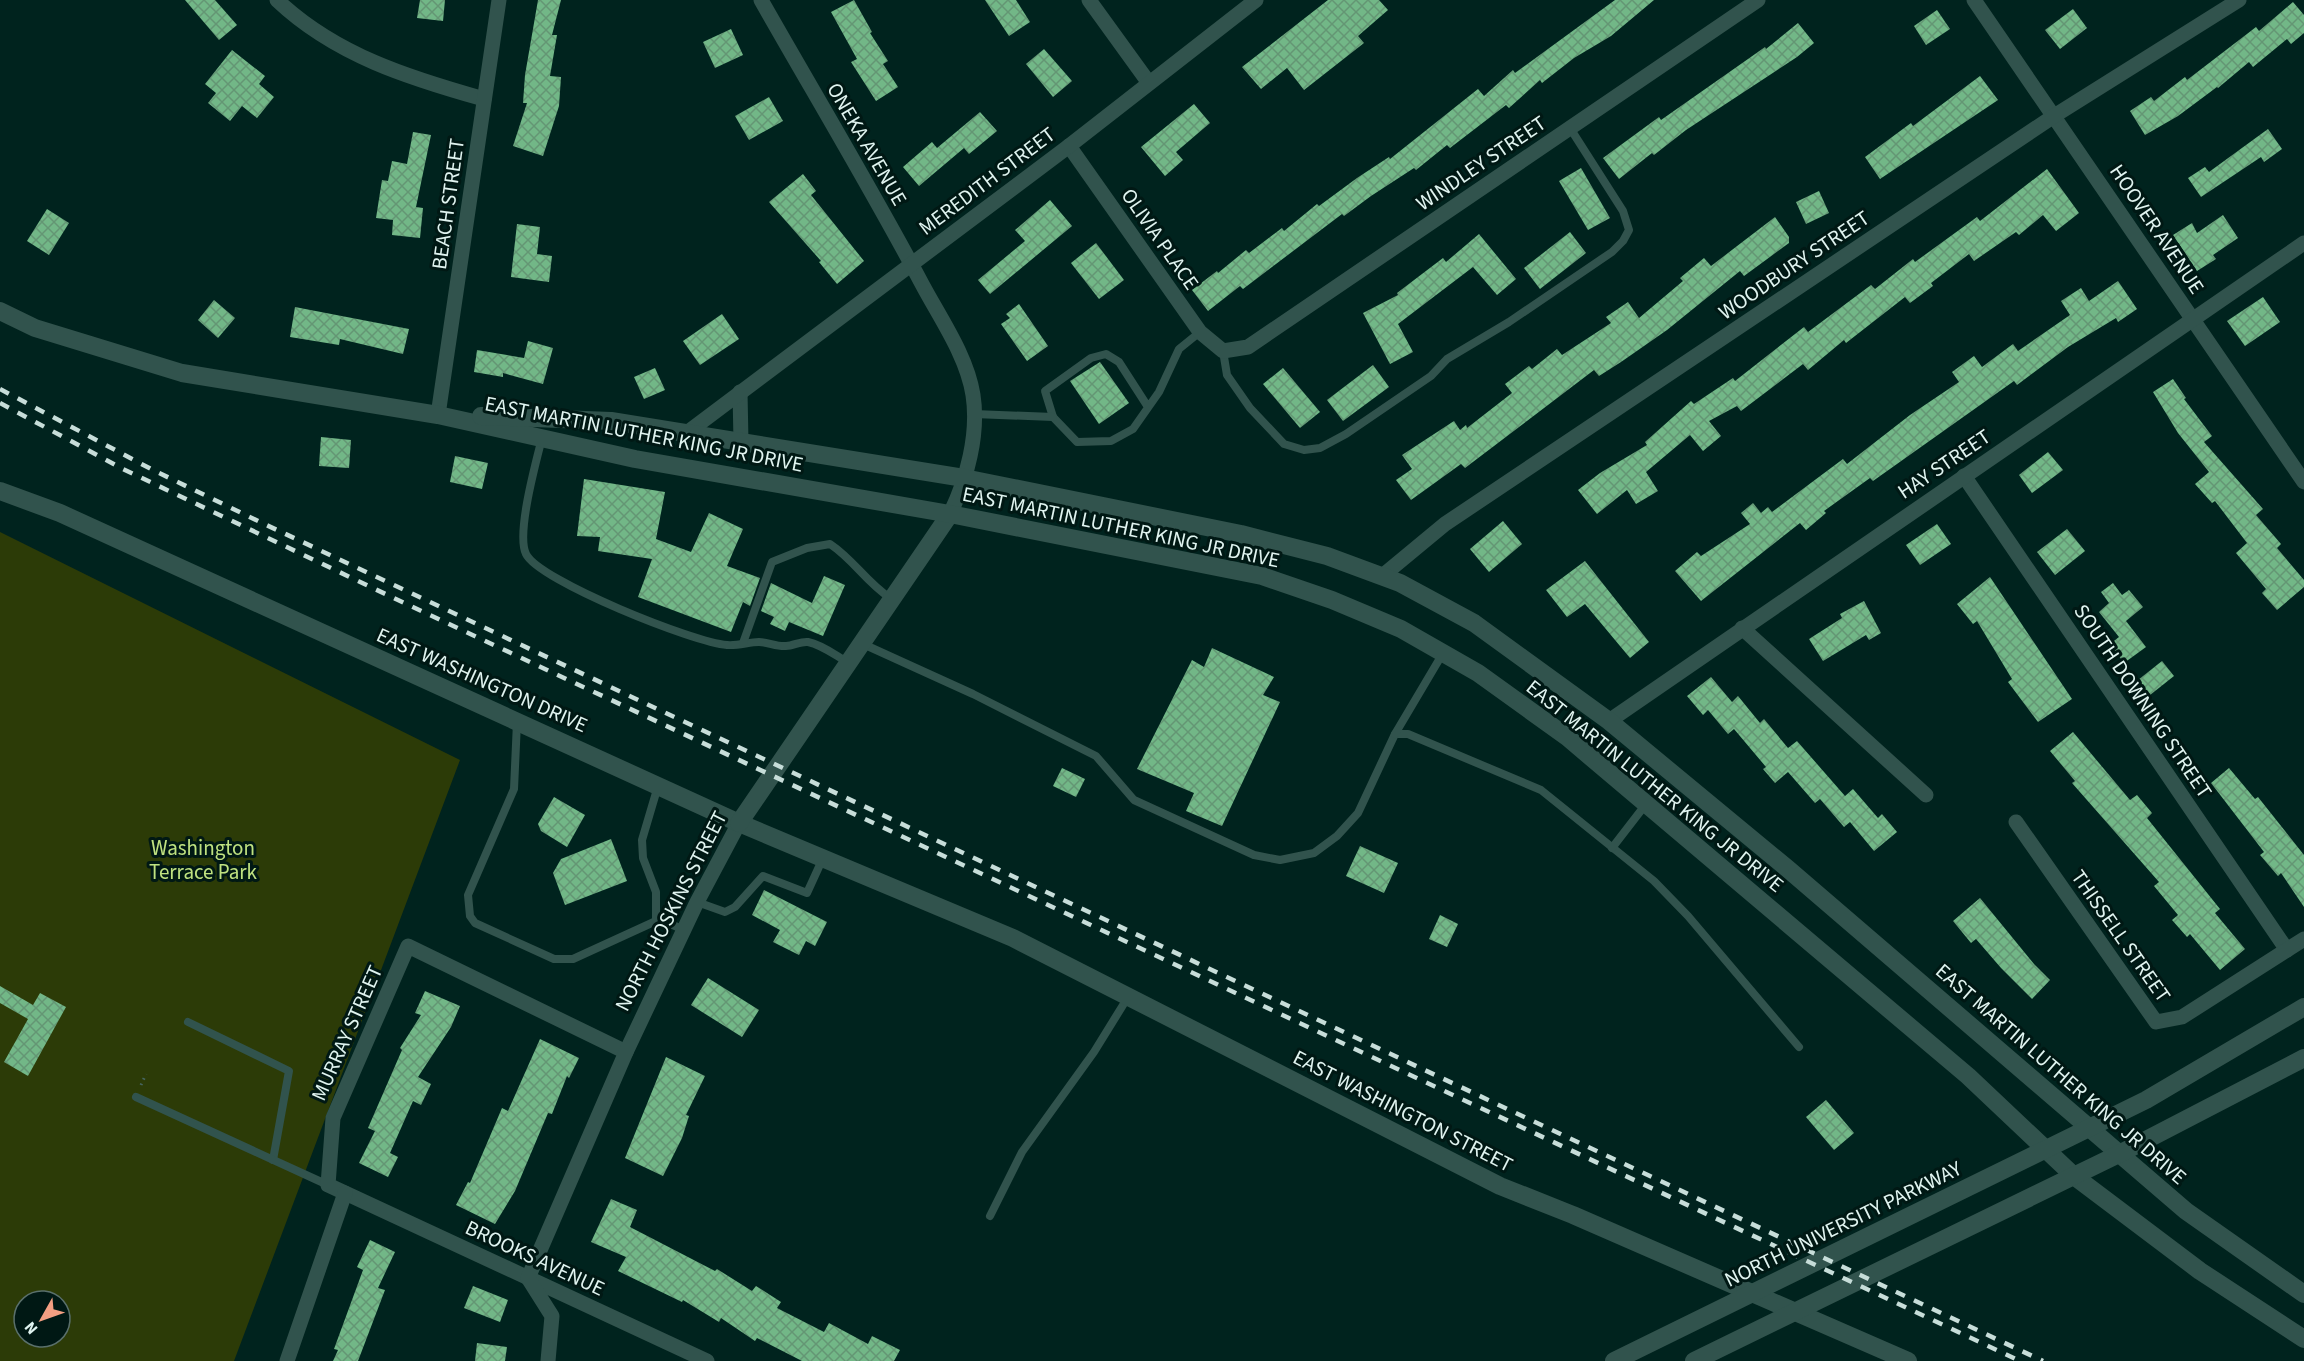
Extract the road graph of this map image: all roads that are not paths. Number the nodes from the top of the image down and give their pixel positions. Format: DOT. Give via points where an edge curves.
graph roads {
  1 [pos="277,0"];
  2 [pos="499,0"];
  3 [pos="761,0"];
  4 [pos="1089,0"];
  5 [pos="1256,0"];
  6 [pos="1758,0"];
  7 [pos="1974,0"];
  8 [pos="2239,0"];
  9 [pos="1149,82"];
  10 [pos="484,99"];
  11 [pos="2054,116"];
  12 [pos="1569,128"];
  13 [pos="1068,146"];
  14 [pos="2304,243"];
  15 [pos="911,264"];
  16 [pos="0,311"];
  17 [pos="2193,320"];
  18 [pos="1200,332"];
  19 [pos="1223,351"];
  20 [pos="740,392"];
  21 [pos="1148,407"];
  22 [pos="974,414"];
  23 [pos="438,415"];
  24 [pos="1053,417"];
  25 [pos="688,432"];
  26 [pos="542,438"];
  27 [pos="741,442"];
  28 [pos="1964,476"];
  29 [pos="964,478"];
  30 [pos="2304,482"];
  31 [pos="0,491"];
  32 [pos="950,514"];
  33 [pos="1381,577"];
  34 [pos="890,598"];
  35 [pos="1742,628"];
  36 [pos="743,644"];
  37 [pos="863,644"];
  38 [pos="1443,653"];
  39 [pos="849,663"];
  40 [pos="518,721"];
  41 [pos="1609,721"];
  42 [pos="1395,734"];
  43 [pos="658,786"];
  44 [pos="1926,795"];
  45 [pos="1646,804"];
  46 [pos="2016,822"];
  47 [pos="739,823"];
  48 [pos="1612,848"];
  49 [pos="824,857"];
  50 [pos="886,884"];
  51 [pos="697,902"];
  52 [pos="656,921"];
  53 [pos="684,930"];
  54 [pos="2304,939"];
  55 [pos="2287,950"];
  56 [pos="1128,997"];
  57 [pos="2304,1007"];
  58 [pos="188,1022"];
  59 [pos="1799,1047"];
  60 [pos="626,1052"];
  61 [pos="2304,1058"];
  62 [pos="136,1097"];
  63 [pos="2091,1127"];
  64 [pos="2045,1149"];
  65 [pos="2121,1153"];
  66 [pos="273,1160"];
  67 [pos="2074,1176"];
  68 [pos="328,1185"];
  69 [pos="345,1193"];
  70 [pos="990,1216"];
  71 [pos="528,1278"];
  72 [pos="2304,1294"];
  73 [pos="2304,1339"];
  74 [pos="287,1361"];
  75 [pos="548,1361"];
  76 [pos="707,1361"];
  77 [pos="1614,1361"];
  78 [pos="1694,1361"];
  79 [pos="1908,1361"];
  1 -- 10 [label="street" via="302,23 343,48 405,77"];
  2 -- 10 [label="street, BEACH STREET"];
  3 -- 15 [label="street, ONEKA AVENUE"];
  4 -- 9 [label="street"];
  5 -- 9 [label="street, MEREDITH STREET"];
  6 -- 12 [label="street, WINDLEY STREET"];
  7 -- 11 [label="street, HOOVER AVENUE"];
  8 -- 11 [label="street, WOODBURY STREET"];
  9 -- 13 [label="street, MEREDITH STREET"];
  10 -- 23 [label="street, BEACH STREET"];
  11 -- 17 [label="street, HOOVER AVENUE"];
  11 -- 33 [label="street, WOODBURY STREET" via="1445,524"];
  12 -- 19 [label="street, WINDLEY STREET" via="1248,347"];
  12 -- 19 [label="lane" via="1623,211 1629,230 1623,241 1509,322 1447,358 1431,376 1346,434 1320,448 1304,450 1284,444 1250,408 1227,375"];
  13 -- 15 [label="street, MEREDITH STREET"];
  13 -- 18 [label="street, OLIVIA PLACE"];
  14 -- 17 [label="street, HAY STREET"];
  15 -- 20 [label="street, MEREDITH STREET"];
  15 -- 22 [label="street, ONEKA AVENUE" via="957,350 973,394"];
  16 -- 23 [label="main road, EAST MARTIN LUTHER KING JR DRIVE" via="35,328 182,373"];
  17 -- 28 [label="street, HAY STREET"];
  17 -- 30 [label="street, HOOVER AVENUE"];
  18 -- 19 [label="street, OLIVIA PLACE"];
  18 -- 21 [label="lane" via="1179,349 1160,392"];
  20 -- 25 [label="street, MEREDITH STREET"];
  20 -- 27 [label="street"];
  21 -- 24 [label="lane" via="1133,429 1111,441 1077,441"];
  21 -- 24 [label="lane" via="1119,362 1106,354 1091,357 1045,391"];
  22 -- 24 [label="lane"];
  22 -- 29 [label="street, ONEKA AVENUE"];
  23 -- 25 [label="main road, EAST MARTIN LUTHER KING JR DRIVE" via="611,421"];
  23 -- 26 [label="main road, EAST MARTIN LUTHER KING JR DRIVE"];
  25 -- 27 [label="main road, EAST MARTIN LUTHER KING JR DRIVE"];
  26 -- 32 [label="main road, EAST MARTIN LUTHER KING JR DRIVE" via="635,459"];
  26 -- 36 [label="lane" via="522,541 526,555 537,567 623,611 702,640"];
  27 -- 29 [label="main road, EAST MARTIN LUTHER KING JR DRIVE"];
  28 -- 35 [label="street, HAY STREET"];
  28 -- 55 [label="street, SOUTH DOWNING STREET"];
  29 -- 32 [label="street, ONEKA AVENUE"];
  29 -- 33 [label="main road, EAST MARTIN LUTHER KING JR DRIVE" via="1241,534 1327,556"];
  31 -- 40 [label="main road, EAST WASHINGTON DRIVE" via="60,513"];
  32 -- 34 [label="main road, NORTH HOSKINS STREET"];
  32 -- 38 [label="main road, EAST MARTIN LUTHER KING JR DRIVE" via="1262,576 1343,604 1401,629"];
  33 -- 41 [label="main road, EAST MARTIN LUTHER KING JR DRIVE" via="1474,623"];
  34 -- 36 [label="lane" via="870,584 848,556 830,544 807,548 772,562"];
  34 -- 37 [label="main road, NORTH HOSKINS STREET"];
  35 -- 41 [label="street, HAY STREET"];
  35 -- 44 [label="street"];
  36 -- 39 [label="lane" via="784,646 807,642"];
  37 -- 39 [label="main road, NORTH HOSKINS STREET"];
  37 -- 42 [label="lane" via="1096,756 1134,800 1254,855 1280,860 1314,853 1358,813"];
  38 -- 42 [label="lane"];
  38 -- 45 [label="main road, EAST MARTIN LUTHER KING JR DRIVE" via="1478,673 1567,737"];
  39 -- 47 [label="main road, NORTH HOSKINS STREET"];
  40 -- 43 [label="main road, EAST WASHINGTON DRIVE"];
  40 -- 52 [label="lane" via="514,789 468,895 470,916 476,923 554,959 573,959"];
  41 -- 63 [label="main road, EAST MARTIN LUTHER KING JR DRIVE"];
  42 -- 48 [label="lane" via="1408,734 1542,790"];
  43 -- 47 [label="main road, EAST WASHINGTON DRIVE"];
  43 -- 52 [label="lane" via="642,840 643,858 656,892"];
  45 -- 48 [label="lane"];
  45 -- 64 [label="main road, EAST MARTIN LUTHER KING JR DRIVE" via="1968,1076"];
  46 -- 55 [label="street, THISSELL STREET" via="2156,1022 2182,1017"];
  47 -- 49 [label="main road, EAST WASHINGTON DRIVE"];
  47 -- 51 [label="street, NORTH HOSKINS STREET"];
  48 -- 59 [label="lane" via="1654,881 1688,916"];
  49 -- 50 [label="main road, EAST WASHINGTON DRIVE"];
  49 -- 51 [label="lane" via="807,893 763,876 735,907 725,912"];
  50 -- 56 [label="main road, EAST WASHINGTON STREET" via="1013,939"];
  51 -- 53 [label="street, NORTH HOSKINS STREET"];
  52 -- 53 [label="lane"];
  53 -- 60 [label="street, NORTH HOSKINS STREET"];
  54 -- 55 [label="street, THISSELL STREET"];
  56 -- 70 [label="lane" via="1022,1152"];
  56 -- 79 [label="main road, EAST WASHINGTON STREET" via="1500,1186"];
  57 -- 63 [label="main road, NORTH UNIVERSITY PARKWAY" via="2146,1100"];
  58 -- 66 [label="lane" via="289,1071"];
  60 -- 68 [label="street, MURRAY STREET" via="408,946 333,1118"];
  60 -- 71 [label="street, NORTH HOSKINS STREET"];
  61 -- 65 [label="main road"];
  62 -- 66 [label="lane"];
  63 -- 64 [label="main road, NORTH UNIVERSITY PARKWAY"];
  63 -- 65 [label="main road, EAST MARTIN LUTHER KING JR DRIVE"];
  64 -- 67 [label="main road, EAST MARTIN LUTHER KING JR DRIVE"];
  64 -- 77 [label="main road, NORTH UNIVERSITY PARKWAY"];
  65 -- 67 [label="main road"];
  65 -- 72 [label="main road, EAST MARTIN LUTHER KING JR DRIVE" via="2186,1211"];
  66 -- 68 [label="lane"];
  67 -- 73 [label="main road, EAST MARTIN LUTHER KING JR DRIVE" via="2200,1271"];
  67 -- 78 [label="main road"];
  68 -- 69 [label="street"];
  69 -- 71 [label="street, BROOKS AVENUE"];
  69 -- 74 [label="street"];
  71 -- 75 [label="street" via="552,1316"];
  71 -- 76 [label="street, BROOKS AVENUE"];
}
